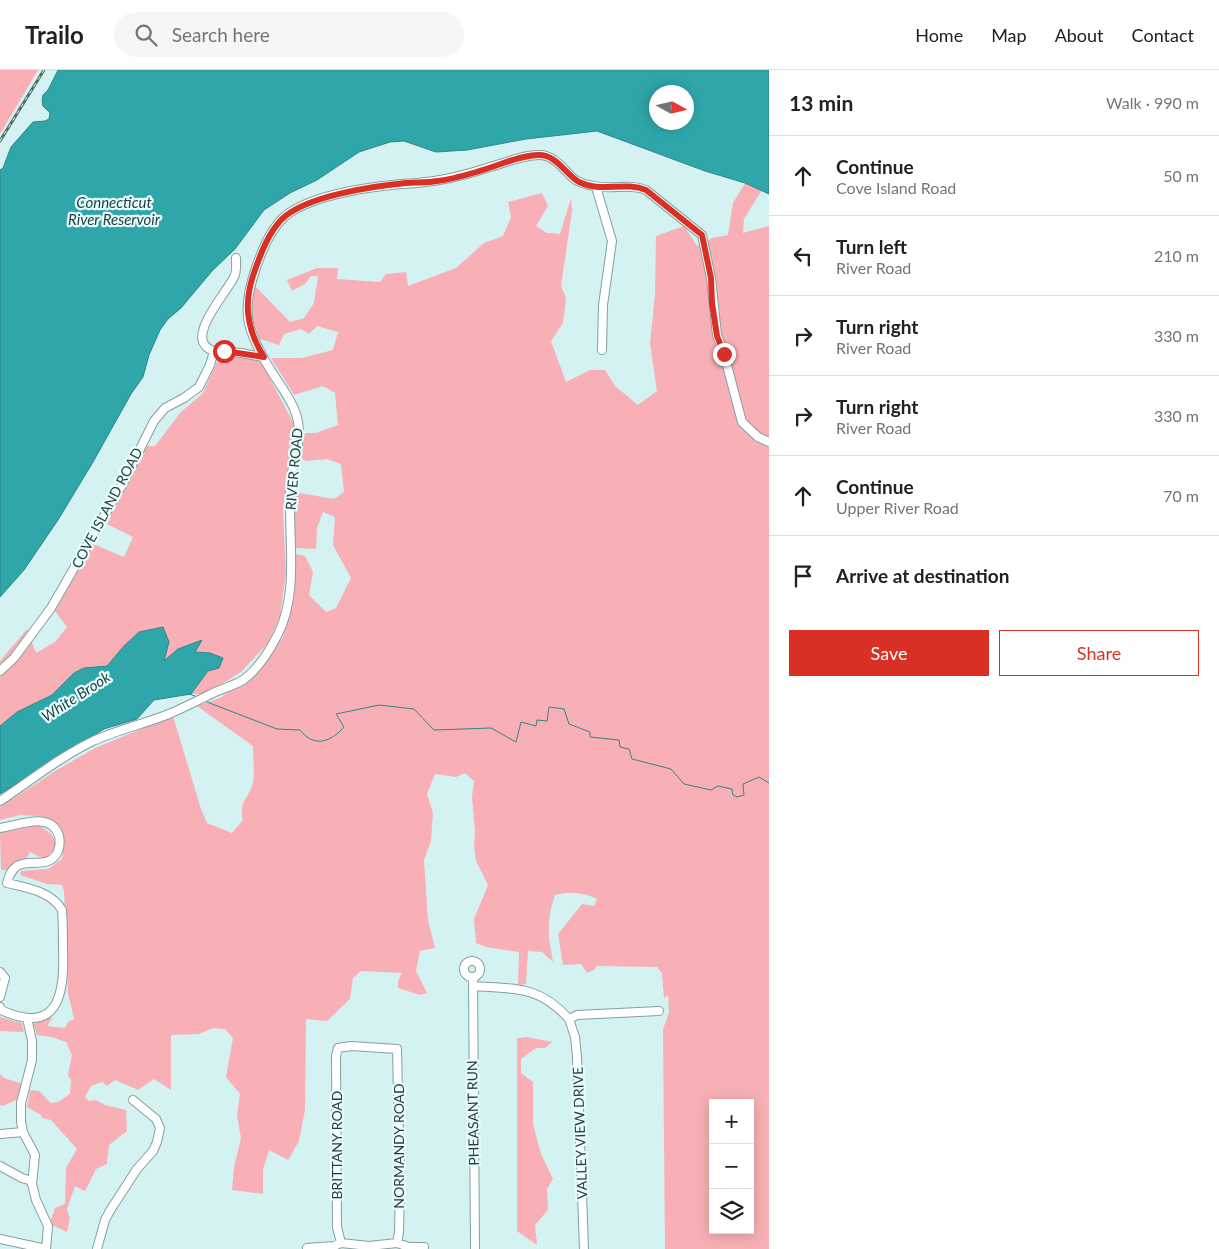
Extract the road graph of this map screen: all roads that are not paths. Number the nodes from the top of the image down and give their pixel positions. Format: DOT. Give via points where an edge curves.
graph roads {
  1 [pos="596,187"];
  2 [pos="236,258"];
  3 [pos="602,350"];
  4 [pos="214,351"];
  5 [pos="264,357"];
  6 [pos="769,442"];
  7 [pos="0,671"];
  8 [pos="0,801"];
  9 [pos="0,828"];
  10 [pos="3,975"];
  11 [pos="0,997"];
  12 [pos="0,1007"];
  13 [pos="659,1011"];
  14 [pos="27,1018"];
  15 [pos="569,1019"];
  16 [pos="398,1050"];
  17 [pos="133,1100"];
  18 [pos="23,1132"];
  19 [pos="0,1134"];
  20 [pos="0,1166"];
  21 [pos="32,1181"];
  22 [pos="0,1239"];
  23 [pos="341,1243"];
  24 [pos="397,1243"];
  25 [pos="424,1247"];
  26 [pos="307,1248"];
  27 [pos="369,1248"];
  28 [pos="46,1249"];
  29 [pos="97,1249"];
  30 [pos="474,1249"];
  31 [pos="584,1249"];
  1 -- 3 [label="street" via="612,241 603,305"];
  1 -- 5 [label="street, RIVER ROAD" via="580,182 556,162 541,155 522,157 437,181 340,194 295,210 281,219 270,235 251,281 248,322"];
  1 -- 6 [label="street, RIVER ROAD" via="639,187 646,190 702,235 711,278 717,336 742,422 758,437"];
  2 -- 4 [label="street" via="235,276 202,333 201,340"];
  4 -- 5 [label="street"];
  4 -- 7 [label="street, COVE ISLAND ROAD" via="199,387 166,408 154,421 122,485 51,608 14,658"];
  5 -- 8 [label="street, RIVER ROAD" via="290,399 298,421 299,436 291,478 289,601 286,616 270,648 244,678 168,714 91,742"];
  9 -- 14 [label="street" via="44,821 54,827 60,840 59,849 52,859 18,866 7,882 48,894 62,910 64,966 59,999 42,1016"];
  10 -- 11 [label="street"];
  12 -- 14 [label="street" via="11,1015"];
  13 -- 15 [label="street" via="577,1015"];
  14 -- 18 [label="street" via="33,1058 21,1109"];
  15 -- 30 [label="street, PHEASANT RUN" via="547,998 473,982"];
  15 -- 31 [label="street, VALLEY VIEW DRIVE" via="577,1058"];
  16 -- 23 [label="street, BRITTANY ROAD" via="352,1046 337,1050 337,1227"];
  16 -- 24 [label="street, NORMANDY ROAD" via="400,1194"];
  17 -- 29 [label="street" via="156,1119 160,1128 158,1142 111,1208"];
  18 -- 19 [label="street"];
  18 -- 21 [label="street" via="35,1156"];
  20 -- 21 [label="street"];
  21 -- 28 [label="street" via="36,1200 48,1226"];
  22 -- 28 [label="street"];
  23 -- 26 [label="street"];
  23 -- 27 [label="street"];
  24 -- 25 [label="street"];
  24 -- 27 [label="street"];
}
